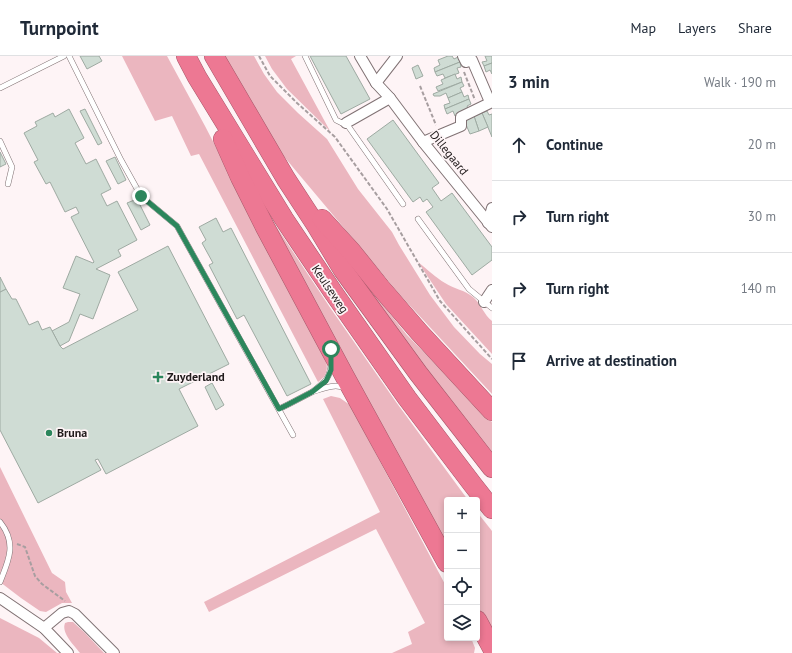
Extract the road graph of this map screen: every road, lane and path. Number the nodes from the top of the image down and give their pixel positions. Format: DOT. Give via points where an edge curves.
graph roads {
  1 [pos="64,56"];
  2 [pos="69,56"];
  3 [pos="186,56"];
  4 [pos="214,56"];
  5 [pos="259,56"];
  6 [pos="305,56"];
  7 [pos="360,56"];
  8 [pos="397,56"];
  9 [pos="463,56"];
  10 [pos="197,77"];
  11 [pos="376,83"];
  12 [pos="420,86"];
  13 [pos="0,88"];
  14 [pos="390,98"];
  15 [pos="491,102"];
  16 [pos="346,123"];
  17 [pos="440,135"];
  18 [pos="0,141"];
  19 [pos="423,142"];
  20 [pos="286,180"];
  21 [pos="8,184"];
  22 [pos="403,204"];
  23 [pos="492,208"];
  24 [pos="418,219"];
  25 [pos="490,225"];
  26 [pos="492,290"];
  27 [pos="488,305"];
  28 [pos="331,349"];
  29 [pos="492,358"];
  30 [pos="312,392"];
  31 [pos="355,395"];
  32 [pos="279,409"];
  33 [pos="492,411"];
  34 [pos="293,435"];
  35 [pos="492,468"];
  36 [pos="492,509"];
  37 [pos="0,522"];
  38 [pos="10,541"];
  39 [pos="444,558"];
  40 [pos="0,582"];
  41 [pos="0,598"];
  42 [pos="69,611"];
  43 [pos="480,626"];
  44 [pos="44,628"];
  45 [pos="479,641"];
  46 [pos="492,648"];
  47 [pos="68,653"];
  48 [pos="114,653"];
  49 [pos="480,653"];
  1 -- 13 [label="lane"];
  2 -- 32 [label="lane" via="141,196 177,226"];
  3 -- 10 [label="highway, Keulseweg"];
  4 -- 20 [label="highway, Keulseweg"];
  5 -- 29 [label="path" via="270,76 335,137 387,209 440,301"];
  6 -- 16 [label="lane" via="336,120"];
  7 -- 11 [label="street, Dillegaard"];
  8 -- 11 [label="street"];
  9 -- 15 [label="street" via="466,62 472,60"];
  10 -- 28 [label="highway" via="240,177"];
  10 -- 36 [label="highway, Keulseweg" via="284,219 333,292 407,398"];
  11 -- 14 [label="street, Dillegaard"];
  12 -- 17 [label="path"];
  14 -- 16 [label="street"];
  14 -- 19 [label="street, Dillegaard"];
  15 -- 17 [label="street" via="461,117 461,126"];
  16 -- 22 [label="lane"];
  17 -- 19 [label="street"];
  18 -- 21 [label="lane" via="12,167"];
  19 -- 25 [label="street, Dillegaard"];
  20 -- 33 [label="highway"];
  20 -- 35 [label="highway, Keulseweg" via="343,270 418,373"];
  23 -- 25 [label="street, Dillegaard"];
  24 -- 27 [label="lane" via="469,288"];
  26 -- 27 [label="street"];
  28 -- 30 [label="lane" via="331,370 326,381"];
  28 -- 31 [label="highway"];
  30 -- 31 [label="lane" via="342,386"];
  30 -- 32 [label="lane"];
  31 -- 39 [label="highway"];
  32 -- 34 [label="lane"];
  37 -- 38 [label="lane"];
  38 -- 40 [label="lane" via="10,554"];
  38 -- 42 [label="path" via="25,547 35,576 65,601"];
  41 -- 44 [label="street"];
  42 -- 44 [label="street" via="62,613"];
  42 -- 48 [label="street" via="76,614"];
  43 -- 46 [label="highway"];
  44 -- 47 [label="street"];
  45 -- 49 [label="highway"];
}
